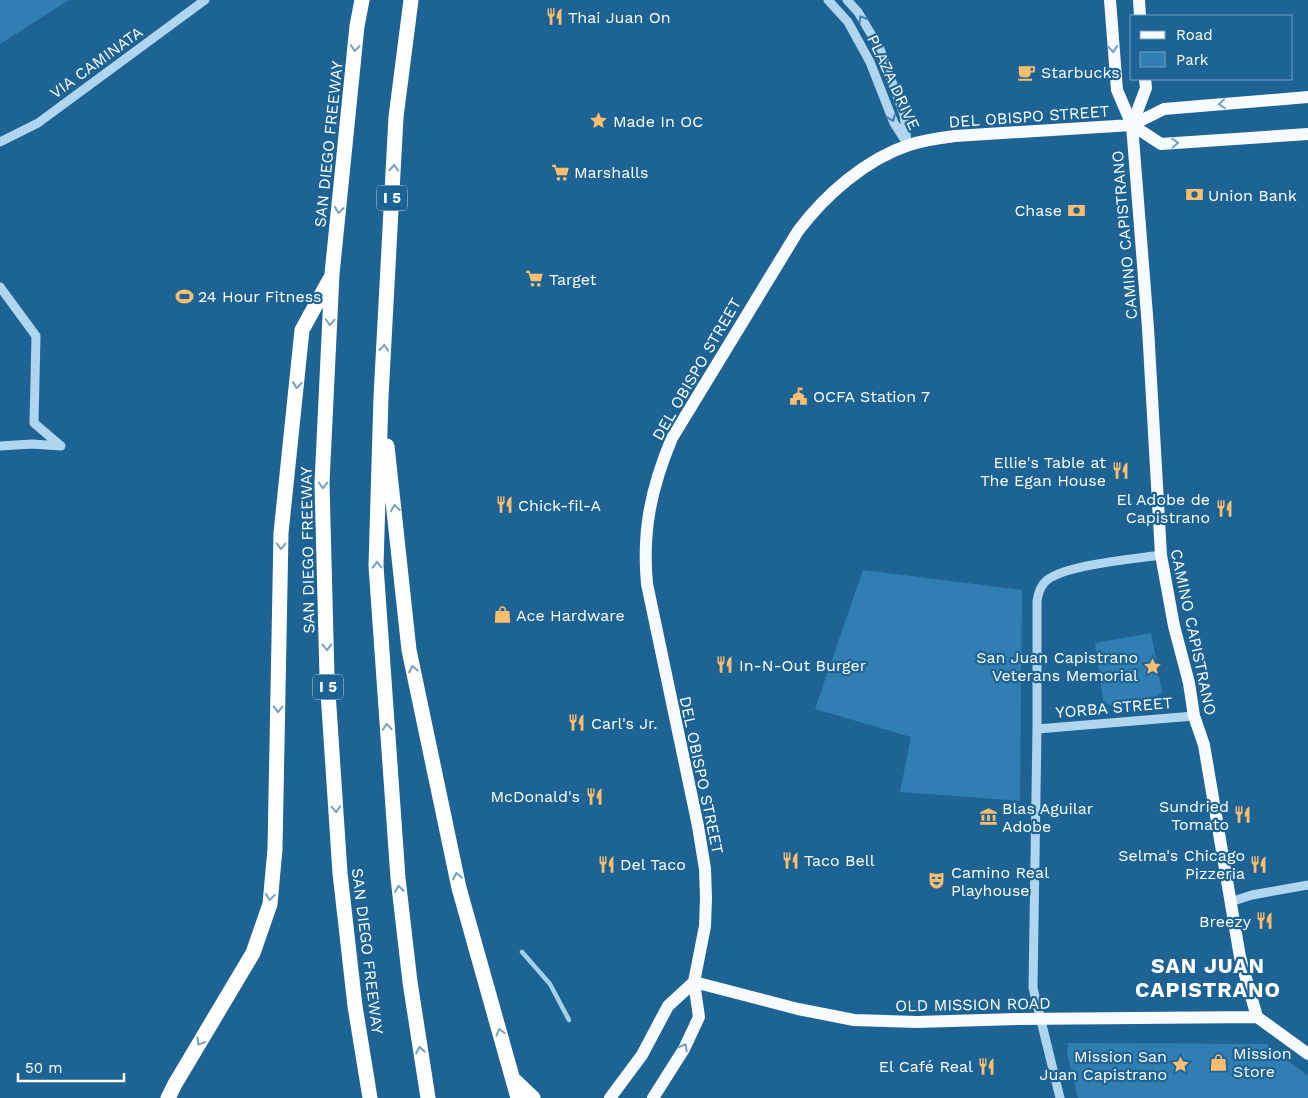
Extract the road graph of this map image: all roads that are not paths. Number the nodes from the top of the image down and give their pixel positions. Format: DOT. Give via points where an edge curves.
graph roads {
  1 [pos="205,0"];
  2 [pos="362,0"];
  3 [pos="411,0"];
  4 [pos="828,0"];
  5 [pos="847,0"];
  6 [pos="1110,0"];
  7 [pos="1139,0"];
  8 [pos="1140,15"];
  9 [pos="1145,80"];
  10 [pos="1308,97"];
  11 [pos="1132,125"];
  12 [pos="1308,134"];
  13 [pos="0,142"];
  14 [pos="908,145"];
  15 [pos="332,274"];
  16 [pos="0,287"];
  17 [pos="381,397"];
  18 [pos="0,446"];
  19 [pos="1161,555"];
  20 [pos="1194,716"];
  21 [pos="1037,729"];
  22 [pos="1308,885"];
  23 [pos="1230,902"];
  24 [pos="694,982"];
  25 [pos="1257,1017"];
  26 [pos="1040,1019"];
  27 [pos="1308,1054"];
  28 [pos="513,1079"];
  29 [pos="168,1098"];
  30 [pos="370,1098"];
  31 [pos="428,1098"];
  32 [pos="518,1098"];
  33 [pos="533,1098"];
  34 [pos="610,1098"];
  35 [pos="653,1098"];
  36 [pos="1060,1098"];
  1 -- 13 [label="street, VIA CAMINATA" via="38,123"];
  2 -- 15 [label="highway, SAN DIEGO FREEWAY / I 5, one-way"];
  17 -- 3 [label="highway, I 5, one-way" via="396,117"];
  4 -- 14 [label="street, PLAZA DRIVE, one-way" via="848,22 866,54 894,123"];
  14 -- 5 [label="street, PLAZA DRIVE, one-way" via="904,115 880,49"];
  6 -- 11 [label="main road, CAMINO CAPISTRANO, one-way" via="1117,90"];
  7 -- 8 [label="main road"];
  9 -- 11 [label="main road, CAMINO CAPISTRANO" via="1146,88"];
  10 -- 11 [label="main road, DEL OBISPO STREET, one-way" via="1164,109"];
  11 -- 12 [label="main road, DEL OBISPO STREET, one-way" via="1161,144"];
  11 -- 14 [label="main road, DEL OBISPO STREET" via="955,136"];
  11 -- 19 [label="main road, CAMINO CAPISTRANO"];
  14 -- 24 [label="main road, DEL OBISPO STREET" via="853,176 819,206 798,231 672,438 655,483 645,534 647,584 705,869 705,926"];
  15 -- 29 [label="highway, one-way" via="302,330 281,533 275,849 270,904 253,953"];
  15 -- 30 [label="highway, SAN DIEGO FREEWAY / I 5, one-way" via="322,483 328,677 340,873"];
  16 -- 18 [label="street" via="36,336 34,424 61,446"];
  28 -- 17 [label="highway, one-way" via="459,888 409,650"];
  31 -- 17 [label="highway, I 5, one-way" via="398,878 376,566"];
  19 -- 20 [label="main road, CAMINO CAPISTRANO"];
  19 -- 21 [label="street" via="1064,571 1044,582 1037,601"];
  20 -- 21 [label="street, YORBA STREET"];
  20 -- 23 [label="main road, CAMINO CAPISTRANO" via="1204,745"];
  21 -- 26 [label="street" via="1033,988"];
  22 -- 23 [label="street"];
  23 -- 25 [label="main road, CAMINO CAPISTRANO" via="1240,957"];
  24 -- 26 [label="main road, OLD MISSION ROAD" via="854,1020"];
  24 -- 34 [label="main road" via="668,1006 642,1055"];
  35 -- 24 [label="main road, DEL OBISPO STREET, one-way" via="684,1049 699,1017"];
  25 -- 26 [label="main road, OLD MISSION ROAD"];
  25 -- 27 [label="main road"];
  26 -- 36 [label="street"];
  28 -- 32 [label="highway"];
  28 -- 33 [label="highway"];
}
